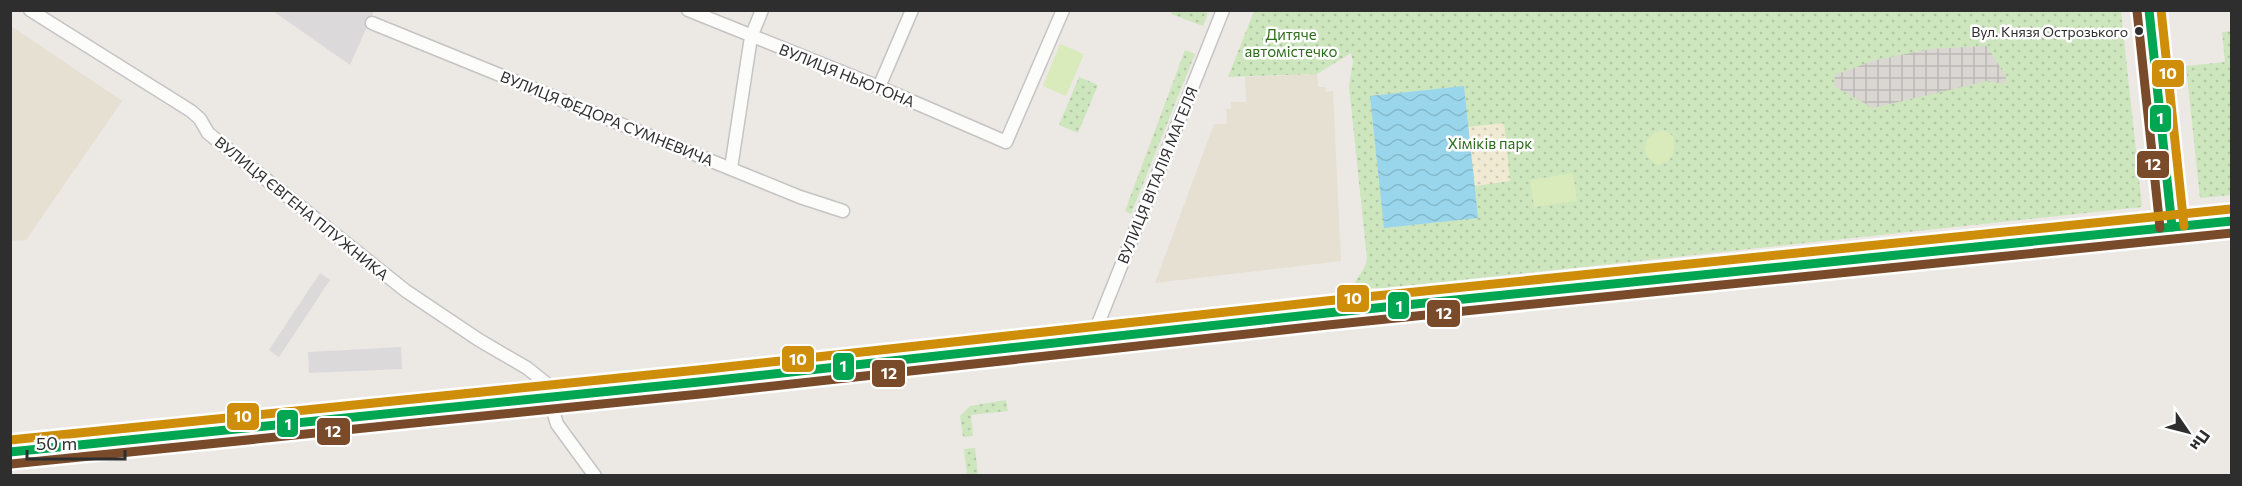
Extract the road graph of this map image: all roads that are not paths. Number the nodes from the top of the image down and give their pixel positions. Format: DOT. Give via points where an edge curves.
graph roads {
  1 [pos="30,10"];
  2 [pos="688,10"];
  3 [pos="762,10"];
  4 [pos="912,10"];
  5 [pos="1063,10"];
  6 [pos="1223,10"];
  7 [pos="2149,10"];
  8 [pos="372,23"];
  9 [pos="751,37"];
  10 [pos="879,87"];
  11 [pos="731,168"];
  12 [pos="843,211"];
  13 [pos="2232,221"];
  14 [pos="2172,227"];
  15 [pos="1092,339"];
  16 [pos="548,391"];
  17 [pos="10,452"];
  18 [pos="595,476"];
  1 -- 16 [label="street, ВУЛИЦЯ ЄВГЕНА ПЛУЖНИКА" via="191,111 208,133 406,291 526,368"];
  2 -- 9 [label="street, ВУЛИЦЯ НЬЮТОНА"];
  3 -- 9 [label="street"];
  4 -- 10 [label="street"];
  5 -- 10 [label="street, ВУЛИЦЯ НЬЮТОНА" via="1006,142"];
  6 -- 15 [label="street, ВУЛИЦЯ ВІТАЛІЯ МАГЕЛЯ"];
  7 -- 14 [label="street"];
  8 -- 11 [label="street, ВУЛИЦЯ ФЕДОРА СУМНЕВИЧА"];
  9 -- 10 [label="street, ВУЛИЦЯ НЬЮТОНА"];
  9 -- 11 [label="street"];
  11 -- 12 [label="street, ВУЛИЦЯ ФЕДОРА СУМНЕВИЧА"];
  13 -- 14 [label="main road"];
  14 -- 15 [label="main road"];
  15 -- 16 [label="main road"];
  16 -- 17 [label="main road"];
  16 -- 18 [label="street" via="556,424"];
}
